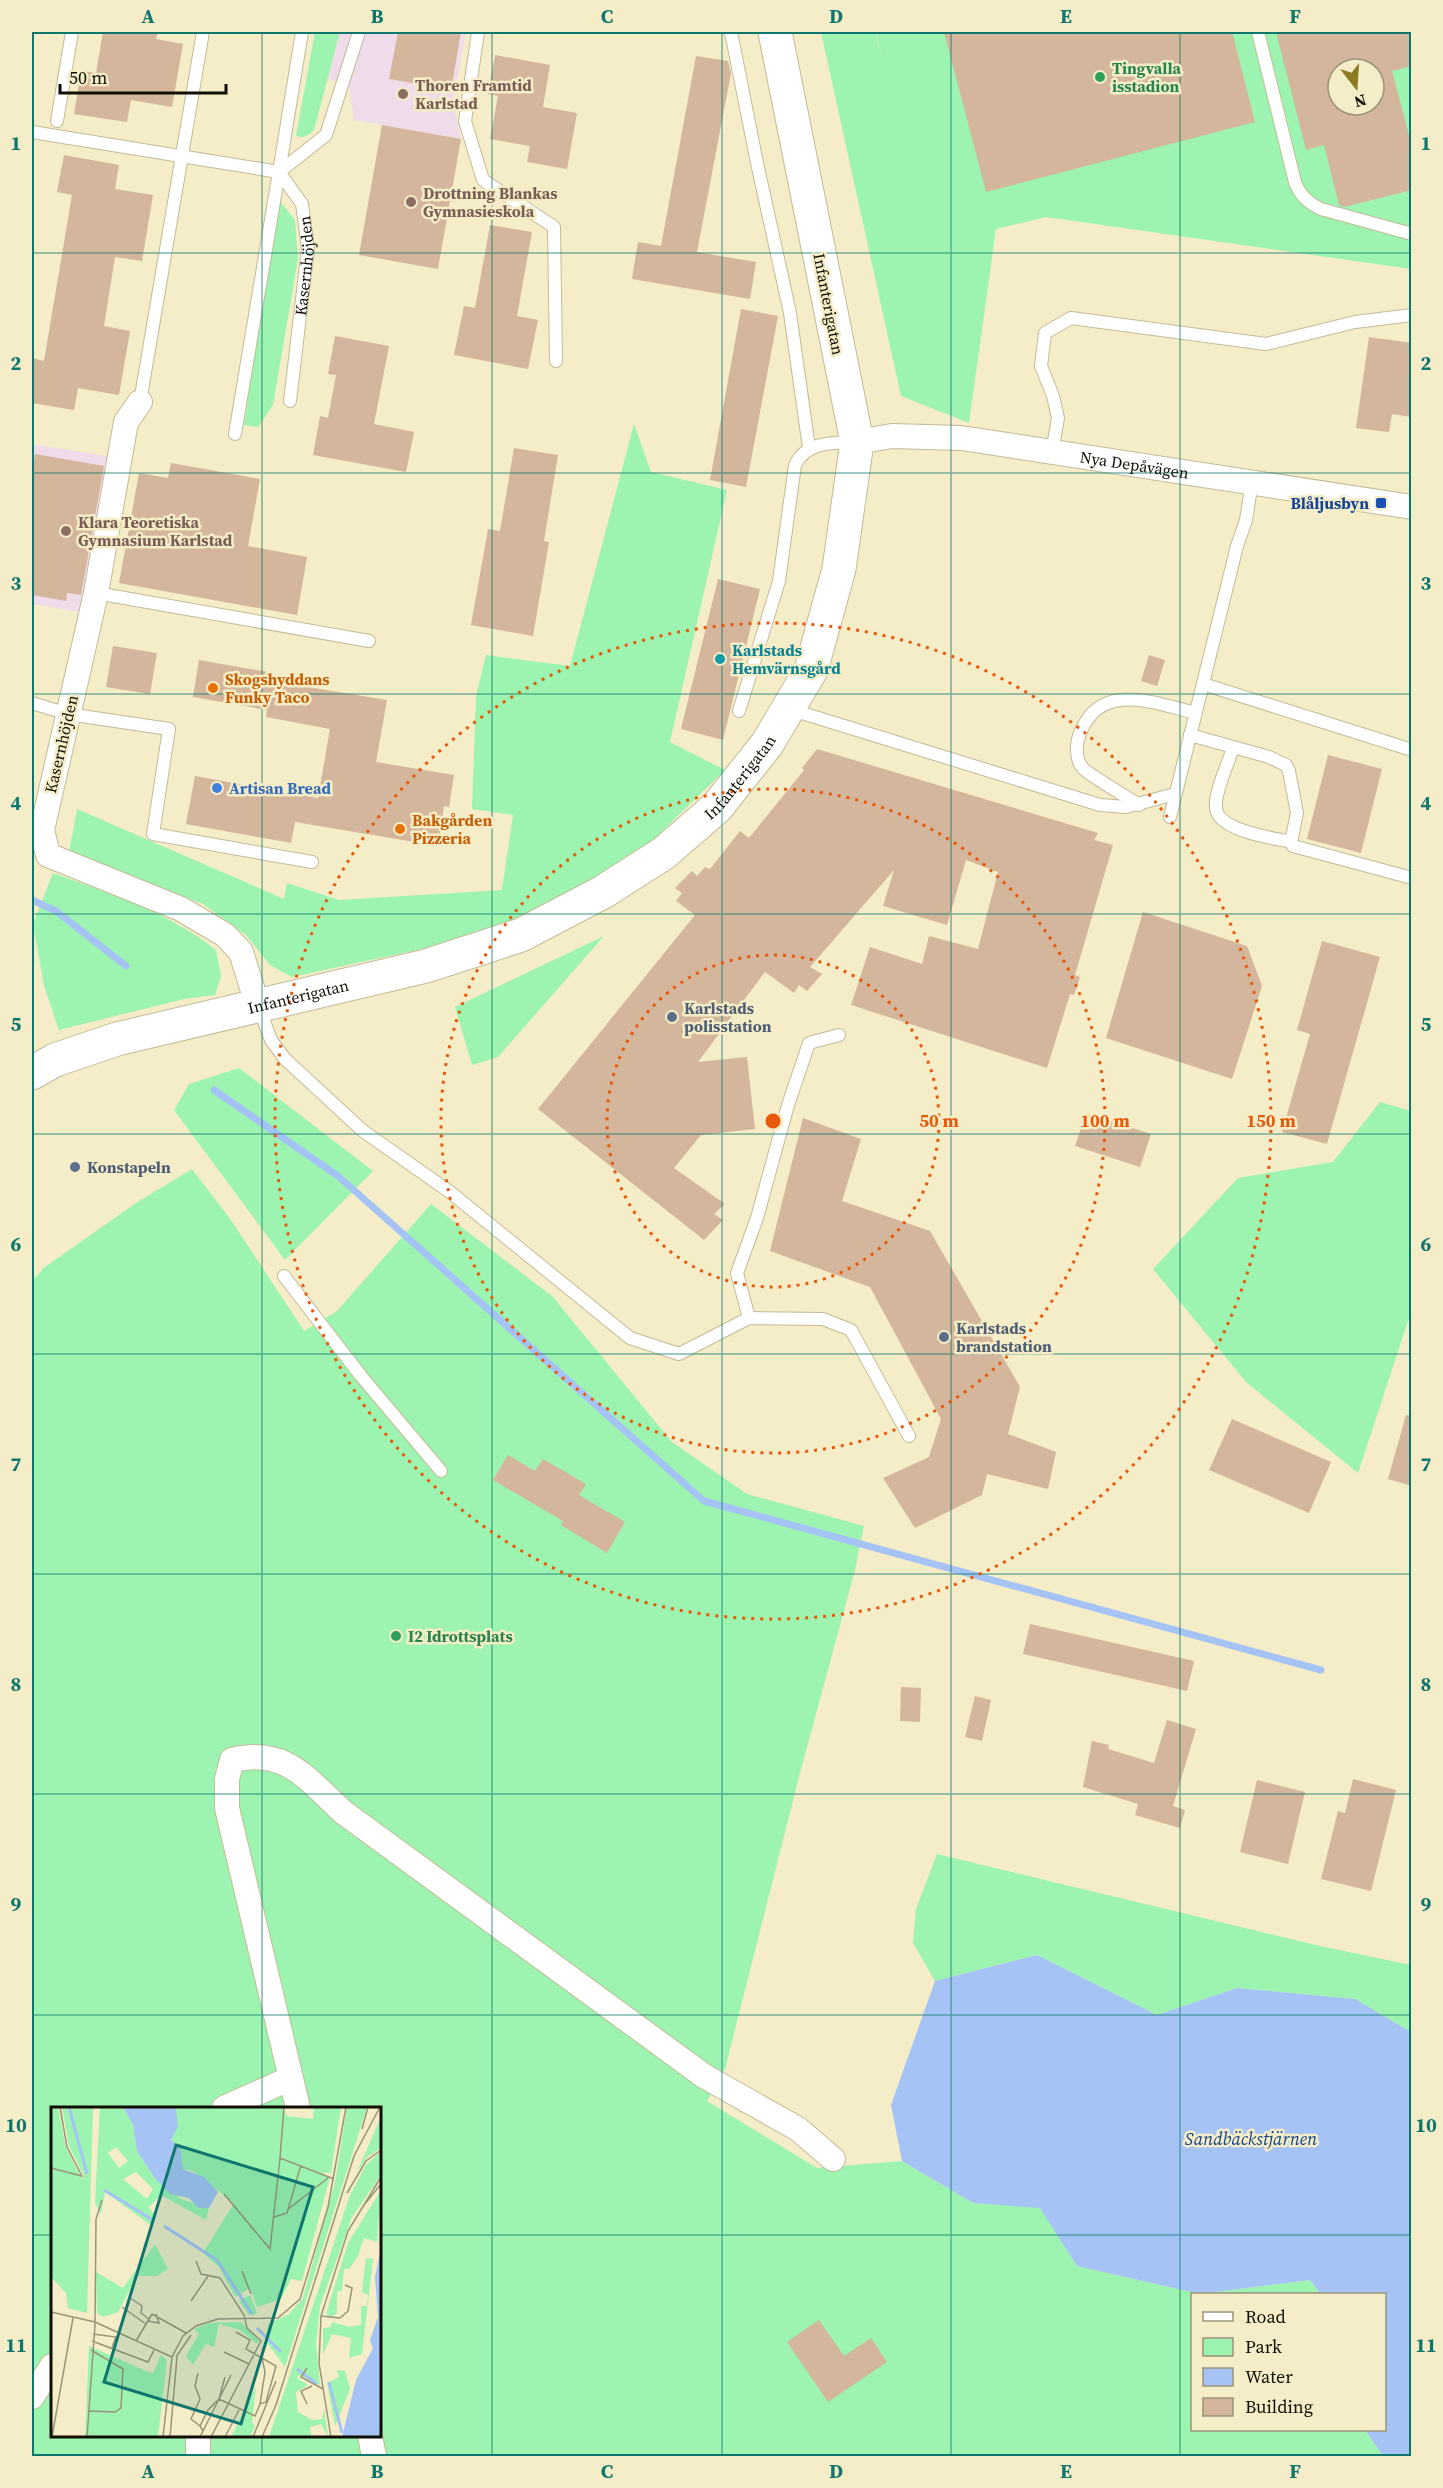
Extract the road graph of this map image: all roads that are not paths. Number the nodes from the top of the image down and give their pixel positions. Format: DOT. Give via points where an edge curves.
graph roads {
  1 [pos="72,32"];
  2 [pos="203,32"];
  3 [pos="302,32"];
  4 [pos="359,32"];
  5 [pos="478,32"];
  6 [pos="731,32"];
  7 [pos="775,32"];
  8 [pos="1258,32"];
  9 [pos="57,121"];
  10 [pos="32,132"];
  11 [pos="182,158"];
  12 [pos="279,172"];
  13 [pos="1412,234"];
  14 [pos="1412,315"];
  15 [pos="556,361"];
  16 [pos="290,401"];
  17 [pos="140,402"];
  18 [pos="235,434"];
  19 [pos="857,442"];
  20 [pos="809,448"];
  21 [pos="1052,452"];
  22 [pos="1252,482"];
  23 [pos="1412,507"];
  24 [pos="96,593"];
  25 [pos="369,641"];
  26 [pos="1203,684"];
  27 [pos="32,703"];
  28 [pos="739,711"];
  29 [pos="799,713"];
  30 [pos="1196,713"];
  31 [pos="68,714"];
  32 [pos="1190,735"];
  33 [pos="1233,748"];
  34 [pos="1412,750"];
  35 [pos="1176,794"];
  36 [pos="1139,805"];
  37 [pos="1170,817"];
  38 [pos="1291,842"];
  39 [pos="312,862"];
  40 [pos="1412,878"];
  41 [pos="258,1007"];
  42 [pos="839,1035"];
  43 [pos="32,1073"];
  44 [pos="284,1276"];
  45 [pos="749,1318"];
  46 [pos="909,1436"];
  47 [pos="441,1471"];
  48 [pos="291,2078"];
  49 [pos="228,2107"];
  50 [pos="298,2107"];
  51 [pos="833,2158"];
  52 [pos="51,2368"];
  53 [pos="32,2397"];
  54 [pos="198,2437"];
  55 [pos="370,2437"];
  56 [pos="198,2457"];
  57 [pos="374,2457"];
  1 -- 9 [label="lane"];
  2 -- 11 [label="lane"];
  3 -- 12 [label="lane"];
  4 -- 12 [label="lane" via="326,135"];
  5 -- 15 [label="lane" via="465,121 483,180 554,227"];
  6 -- 20 [label="lane" via="790,313"];
  7 -- 19 [label="street, Infanterigatan"];
  8 -- 13 [label="lane" via="1301,194 1321,209"];
  10 -- 11 [label="lane"];
  11 -- 12 [label="lane"];
  11 -- 17 [label="lane"];
  12 -- 16 [label="lane, Kasernhöjden" via="302,204 308,248"];
  12 -- 18 [label="lane"];
  14 -- 21 [label="lane" via="1355,321 1266,344 1071,318 1045,333 1041,366 1058,418"];
  17 -- 24 [label="street, Kasernhöjden" via="126,422"];
  19 -- 20 [label="lane"];
  19 -- 21 [label="street, Nya Depåvägen" via="892,436 961,438"];
  19 -- 29 [label="street, Infanterigatan" via="838,569"];
  20 -- 28 [label="lane" via="795,465 780,581"];
  21 -- 22 [label="street, Nya Depåvägen"];
  22 -- 23 [label="street, Nya Depåvägen"];
  22 -- 26 [label="lane" via="1246,520"];
  24 -- 25 [label="lane"];
  24 -- 31 [label="street, Kasernhöjden"];
  26 -- 30 [label="lane"];
  26 -- 34 [label="lane"];
  27 -- 31 [label="lane"];
  29 -- 36 [label="lane" via="1100,805"];
  29 -- 41 [label="street, Infanterigatan" via="767,744 717,807 664,853 603,892 521,935 426,966"];
  30 -- 32 [label="lane"];
  30 -- 36 [label="lane" via="1121,698 1095,711 1083,724 1077,753 1081,766"];
  31 -- 39 [label="lane" via="169,729 153,834"];
  31 -- 41 [label="street, Kasernhöjden" via="42,830 48,855 181,909 225,935 241,952"];
  32 -- 33 [label="lane"];
  32 -- 35 [label="lane"];
  33 -- 38 [label="lane" via="1286,765 1297,813"];
  33 -- 38 [label="lane" via="1217,802 1218,814 1244,832"];
  35 -- 36 [label="lane"];
  35 -- 37 [label="lane"];
  38 -- 40 [label="lane" via="1299,849"];
  41 -- 43 [label="street, Infanterigatan" via="117,1039 55,1060"];
  41 -- 45 [label="lane" via="271,1040 285,1059 363,1131 450,1192 630,1338 679,1353"];
  42 -- 45 [label="lane" via="809,1043 792,1095 737,1273"];
  44 -- 47 [label="lane"];
  45 -- 46 [label="lane" via="823,1319 851,1330"];
  48 -- 49 [label="street"];
  48 -- 50 [label="street"];
  48 -- 51 [label="street" via="227,1808 227,1779 232,1760 249,1756 273,1758 298,1770 343,1812 704,2076 798,2129"];
  52 -- 53 [label="street"];
  54 -- 56 [label="street"];
  55 -- 57 [label="street"];
}
